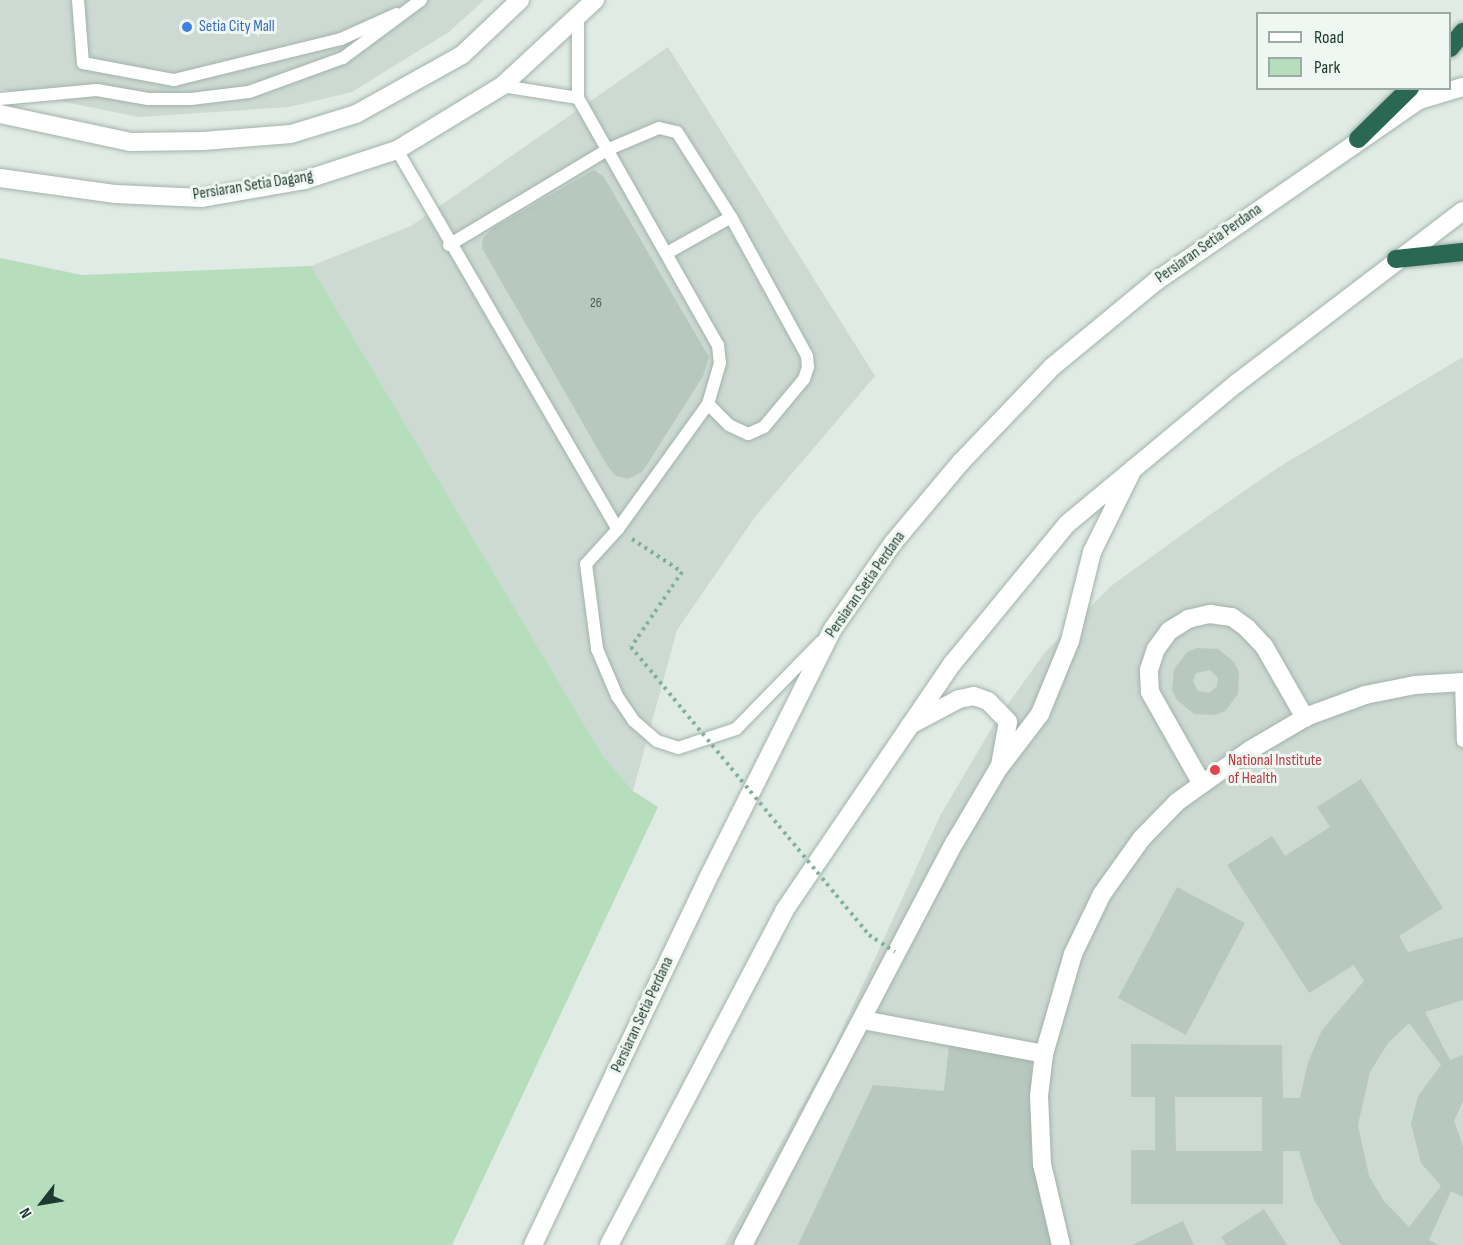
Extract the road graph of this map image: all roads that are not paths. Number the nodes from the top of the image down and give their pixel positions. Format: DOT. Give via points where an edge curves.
graph roads {
  1 [pos="78,0"];
  2 [pos="595,0"];
  3 [pos="515,2"];
  4 [pos="417,4"];
  5 [pos="578,17"];
  6 [pos="1463,32"];
  7 [pos="1451,46"];
  8 [pos="502,86"];
  9 [pos="1463,87"];
  10 [pos="1408,90"];
  11 [pos="578,98"];
  12 [pos="0,99"];
  13 [pos="0,114"];
  14 [pos="1358,140"];
  15 [pos="609,149"];
  16 [pos="397,150"];
  17 [pos="0,178"];
  18 [pos="1463,211"];
  19 [pos="731,217"];
  20 [pos="449,245"];
  21 [pos="1463,252"];
  22 [pos="667,253"];
  23 [pos="1396,259"];
  24 [pos="708,404"];
  25 [pos="1133,469"];
  26 [pos="618,529"];
  27 [pos="832,630"];
  28 [pos="1462,682"];
  29 [pos="1305,718"];
  30 [pos="910,725"];
  31 [pos="1463,741"];
  32 [pos="998,769"];
  33 [pos="1202,784"];
  34 [pos="863,1020"];
  35 [pos="1044,1054"];
  36 [pos="533,1245"];
  37 [pos="609,1245"];
  38 [pos="743,1245"];
  39 [pos="1061,1245"];
  1 -- 4 [label="lane" via="83,63 174,80 341,39"];
  2 -- 5 [label="street, Persiaran Setia Dagang"];
  3 -- 13 [label="street" via="462,55 356,114 291,134 131,142"];
  4 -- 12 [label="lane" via="343,58 249,92 148,99 97,90"];
  5 -- 8 [label="street, Persiaran Setia Dagang"];
  5 -- 11 [label="lane"];
  6 -- 7 [label="highway"];
  8 -- 11 [label="lane"];
  8 -- 16 [label="street, Persiaran Setia Dagang"];
  9 -- 14 [label="street, Persiaran Setia Perdana" via="1419,100"];
  10 -- 14 [label="highway"];
  11 -- 15 [label="lane"];
  14 -- 27 [label="street, Persiaran Setia Perdana" via="1155,282 1052,367 938,489 893,543"];
  15 -- 19 [label="lane" via="659,128 677,132"];
  15 -- 20 [label="lane"];
  15 -- 22 [label="lane"];
  16 -- 17 [label="street, Persiaran Setia Dagang" via="304,180 202,198 116,194"];
  16 -- 20 [label="lane"];
  18 -- 23 [label="street"];
  19 -- 22 [label="lane"];
  19 -- 24 [label="lane" via="807,356 808,367 804,379 764,427 748,434 729,425"];
  20 -- 26 [label="lane"];
  21 -- 23 [label="highway"];
  22 -- 24 [label="lane" via="718,345 720,363"];
  23 -- 25 [label="street"];
  24 -- 26 [label="lane"];
  25 -- 30 [label="street" via="1067,524 952,664"];
  25 -- 32 [label="street" via="1092,552 1059,674 1040,714"];
  26 -- 27 [label="lane" via="586,564 597,649 617,696 634,721 657,741 678,748 736,729"];
  27 -- 36 [label="street, Persiaran Setia Perdana" via="711,872"];
  28 -- 29 [label="street" via="1415,685 1365,695"];
  28 -- 31 [label="lane"];
  29 -- 33 [label="street"];
  29 -- 33 [label="street" via="1263,646 1232,617 1210,614 1188,619 1169,631 1156,649 1149,670 1150,692"];
  30 -- 32 [label="street" via="959,699 974,696 988,701 1008,722 1008,739"];
  30 -- 37 [label="street" via="784,911"];
  32 -- 34 [label="street" via="896,952"];
  33 -- 35 [label="street" via="1142,838 1102,894 1073,954"];
  34 -- 35 [label="street"];
  34 -- 38 [label="street"];
  35 -- 39 [label="street" via="1039,1096 1042,1164"];
}
